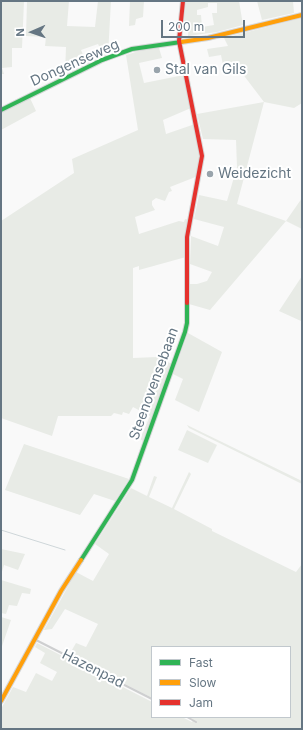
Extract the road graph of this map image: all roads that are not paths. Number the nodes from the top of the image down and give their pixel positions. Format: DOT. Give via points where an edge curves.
graph roads {
  1 [pos="183,1"];
  2 [pos="302,15"];
  3 [pos="179,41"];
  4 [pos="1,110"];
  5 [pos="34,639"];
  6 [pos="151,698"];
  7 [pos="1,701"];
  8 [pos="189,718"];
  9 [pos="196,722"];
  1 -- 3 [label="street, Steenovensebaan"];
  2 -- 3 [label="street, Dongenseweg" via="208,38"];
  3 -- 4 [label="street, Dongenseweg" via="132,49 102,60"];
  3 -- 5 [label="street, Steenovensebaan" via="202,156 187,237 185,332 132,480 72,572"];
  5 -- 6 [label="street, Hazenpad"];
  5 -- 7 [label="street, Steenovensebaan"];
  8 -- 9 [label="street"];
}
